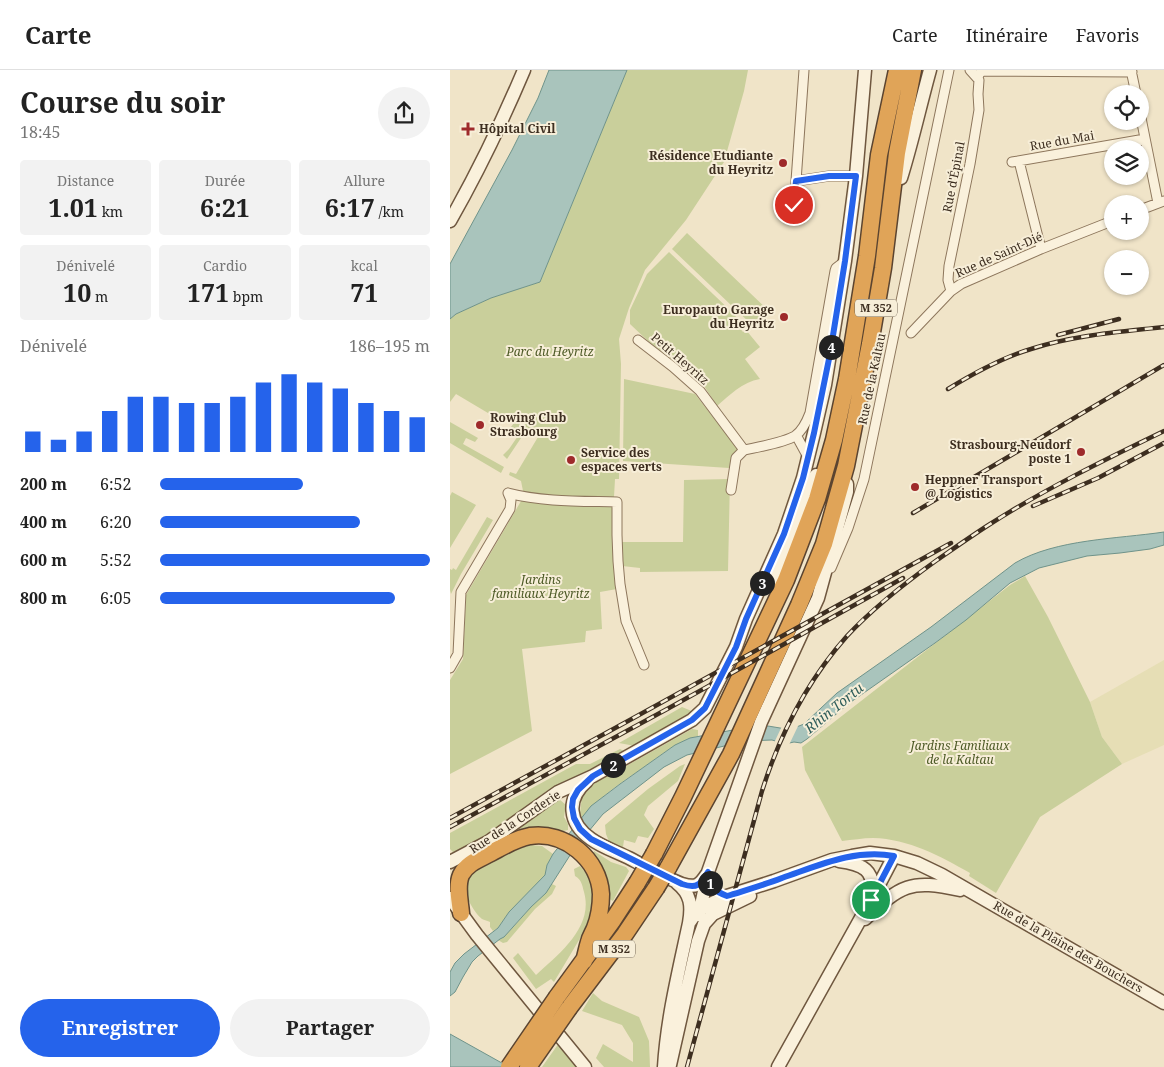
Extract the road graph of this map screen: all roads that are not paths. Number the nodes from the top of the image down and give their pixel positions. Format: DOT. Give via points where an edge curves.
graph roads {
  1 [pos="524,70"];
  2 [pos="804,70"];
  3 [pos="865,70"];
  4 [pos="886,70"];
  5 [pos="898,70"];
  6 [pos="913,70"];
  7 [pos="921,70"];
  8 [pos="930,70"];
  9 [pos="949,70"];
  10 [pos="970,70"];
  11 [pos="1132,71"];
  12 [pos="978,77"];
  13 [pos="1134,85"];
  14 [pos="1143,130"];
  15 [pos="1145,139"];
  16 [pos="879,155"];
  17 [pos="856,176"];
  18 [pos="901,178"];
  19 [pos="796,181"];
  20 [pos="1161,202"];
  21 [pos="794,205"];
  22 [pos="1149,207"];
  23 [pos="450,221"];
  24 [pos="1104,224"];
  25 [pos="1042,249"];
  26 [pos="845,261"];
  27 [pos="951,291"];
  28 [pos="911,333"];
  29 [pos="638,340"];
  30 [pos="840,414"];
  31 [pos="796,435"];
  32 [pos="744,450"];
  33 [pos="808,457"];
  34 [pos="848,474"];
  35 [pos="731,490"];
  36 [pos="824,544"];
  37 [pos="818,598"];
  38 [pos="736,647"];
  39 [pos="644,665"];
  40 [pos="450,668"];
  41 [pos="753,723"];
  42 [pos="593,776"];
  43 [pos="894,856"];
  44 [pos="832,860"];
  45 [pos="450,862"];
  46 [pos="466,868"];
  47 [pos="708,872"];
  48 [pos="450,875"];
  49 [pos="671,875"];
  50 [pos="774,881"];
  51 [pos="973,892"];
  52 [pos="727,896"];
  53 [pos="450,898"];
  54 [pos="700,910"];
  55 [pos="461,913"];
  56 [pos="689,923"];
  57 [pos="855,928"];
  58 [pos="584,961"];
  59 [pos="563,1003"];
  60 [pos="1164,1003"];
  61 [pos="509,1067"];
  62 [pos="528,1067"];
  63 [pos="586,1067"];
  64 [pos="666,1067"];
  65 [pos="778,1067"];
  1 -- 23 [label="main road" via="496,134"];
  2 -- 19 [label="street"];
  3 -- 17 [label="main road, Rue de la Corderie"];
  4 -- 16 [label="highway" via="879,114"];
  5 -- 16 [label="highway, M 352"];
  6 -- 36 [label="highway, M 352" via="897,153 870,344 846,466"];
  7 -- 18 [label="main road" via="910,113"];
  8 -- 18 [label="main road"];
  9 -- 37 [label="street, Rue de la Kaltau" via="864,479 848,528"];
  10 -- 12 [label="street"];
  11 -- 12 [label="street" via="984,71"];
  11 -- 13 [label="street"];
  12 -- 27 [label="street, Rue d'Épinal" via="979,110 949,266"];
  14 -- 15 [label="street"];
  15 -- 20 [label="street"];
  15 -- 25 [label="street, Rue du Mai" via="1016,162"];
  16 -- 30 [label="highway, M 352" via="867,256"];
  17 -- 19 [label="street"];
  17 -- 26 [label="main road, Rue de la Corderie"];
  18 -- 34 [label="main road" via="874,347"];
  19 -- 21 [label="street"];
  20 -- 22 [label="street"];
  24 -- 25 [label="street, Rue de Saint-Dié"];
  25 -- 27 [label="street, Rue de Saint-Dié"];
  26 -- 31 [label="street" via="835,271 810,413"];
  26 -- 33 [label="main road, Rue de la Corderie" via="828,370"];
  27 -- 28 [label="street, Rue de Saint-Dié"];
  29 -- 32 [label="street, Petit Heyritz" via="700,391"];
  30 -- 38 [label="main road" via="793,539"];
  30 -- 58 [label="highway, M 352, bridge" via="817,499 786,580 654,854"];
  31 -- 32 [label="street"];
  31 -- 33 [label="street"];
  32 -- 35 [label="street" via="736,458"];
  33 -- 38 [label="main road, Rue de la Corderie" via="784,534"];
  34 -- 36 [label="main road" via="836,517"];
  34 -- 37 [label="main road" via="847,492"];
  36 -- 41 [label="highway, M 352"];
  37 -- 41 [label="main road"];
  38 -- 42 [label="main road, Rue de la Corderie" via="700,714"];
  39 -- 40 [label="street" via="626,621 618,561 617,502 565,501 508,493 510,509 461,592 458,654"];
  41 -- 47 [label="main road" via="750,751"];
  41 -- 49 [label="highway, M 352" via="731,754"];
  42 -- 45 [label="main road, Rue de la Corderie" via="558,792 488,842"];
  42 -- 49 [label="main road" via="575,794 572,807 576,823 591,839"];
  43 -- 44 [label="main road" via="870,853"];
  43 -- 51 [label="main road, Rue de la Plaine des Bouchers" via="924,866"];
  43 -- 57 [label="main road, Rue de la Plaine des Bouchers"];
  44 -- 50 [label="main road"];
  44 -- 57 [label="main road" via="857,864 870,874 871,893"];
  46 -- 48 [label="highway"];
  46 -- 55 [label="highway" via="458,884"];
  46 -- 58 [label="highway" via="520,838 544,836 570,844 593,868 601,894 596,927"];
  47 -- 49 [label="main road" via="697,886 688,886"];
  47 -- 52 [label="main road" via="712,887"];
  47 -- 54 [label="main road"];
  49 -- 56 [label="main road" via="689,898"];
  49 -- 59 [label="highway, M 352, bridge" via="656,888 625,934"];
  50 -- 52 [label="main road"];
  50 -- 64 [label="main road" via="713,914 704,924"];
  51 -- 57 [label="main road, Rue de la Plaine des Bouchers" via="932,884 910,886 889,897"];
  51 -- 60 [label="main road, Rue de la Plaine des Bouchers"];
  52 -- 54 [label="main road"];
  53 -- 55 [label="main road"];
  54 -- 56 [label="main road"];
  54 -- 64 [label="main road"];
  55 -- 63 [label="main road"];
  56 -- 64 [label="main road" via="672,999"];
  57 -- 65 [label="main road, Rue de la Plaine des Bouchers"];
  58 -- 59 [label="highway, M 352"];
  59 -- 61 [label="highway, M 352, bridge"];
  59 -- 62 [label="highway, M 352, bridge"];
}
